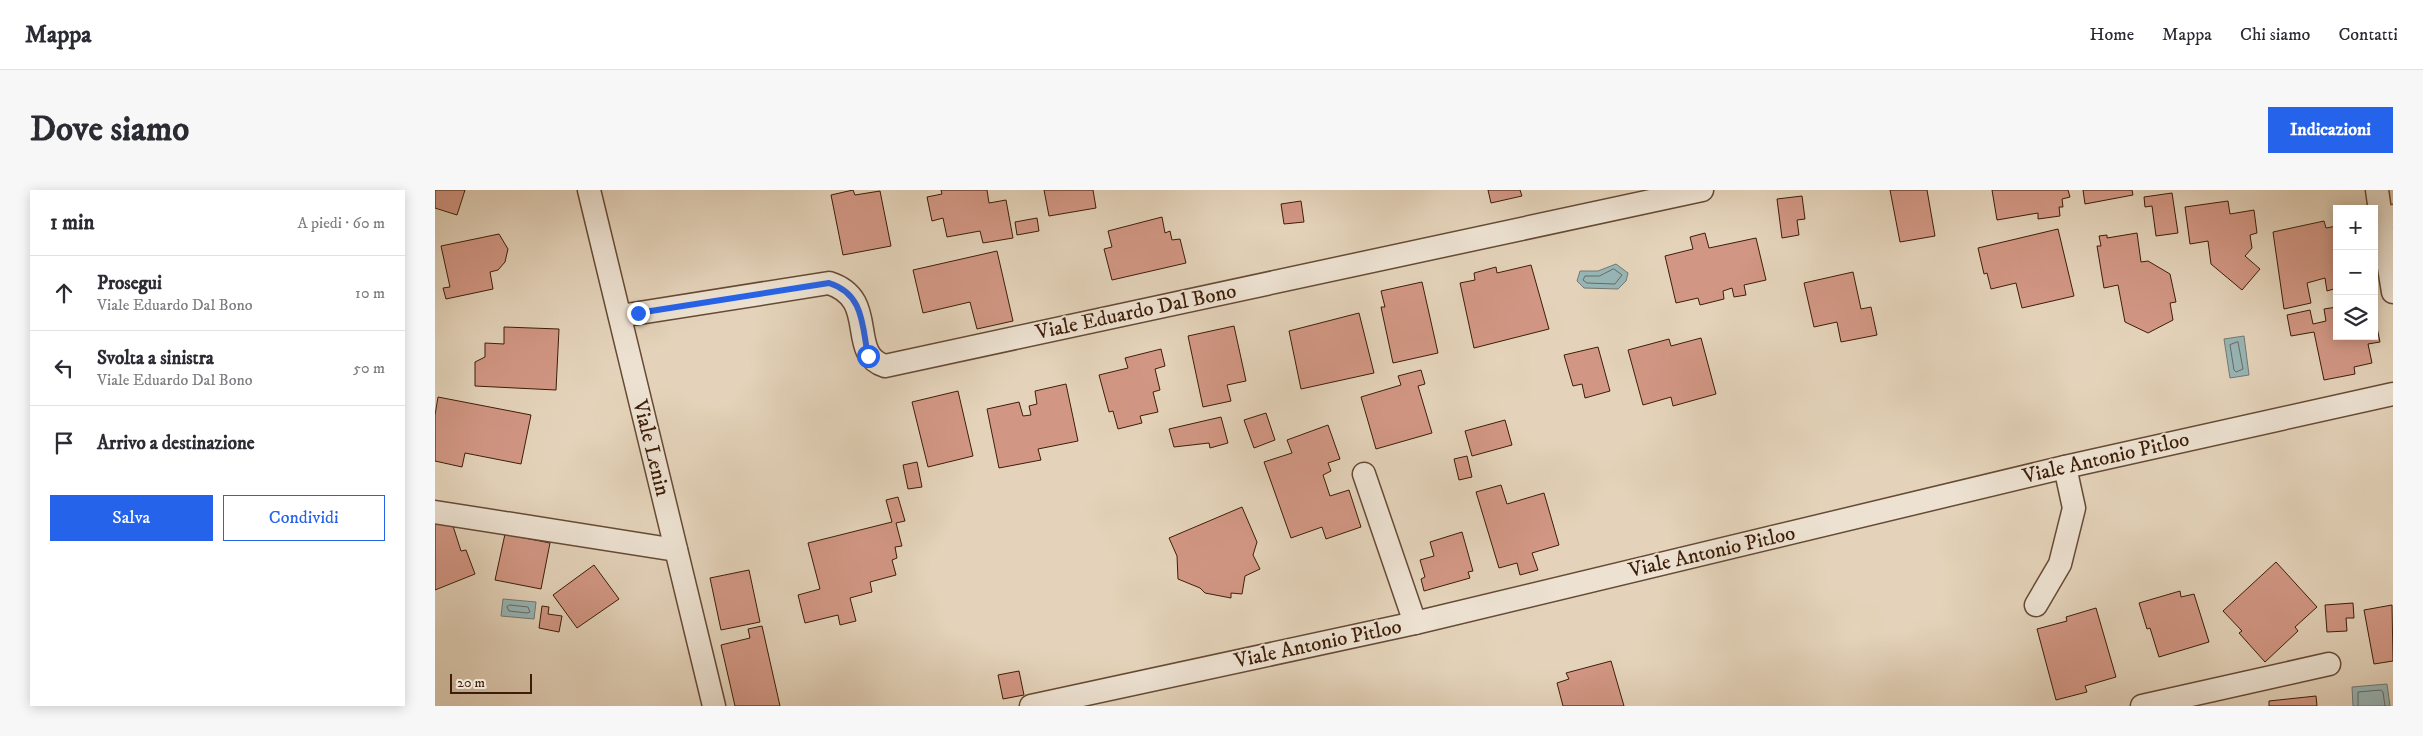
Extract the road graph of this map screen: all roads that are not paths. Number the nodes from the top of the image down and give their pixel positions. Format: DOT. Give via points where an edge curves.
graph roads {
  1 [pos="589,190"];
  2 [pos="1702,190"];
  3 [pos="2377,190"];
  4 [pos="2387,217"];
  5 [pos="2393,292"];
  6 [pos="620,316"];
  7 [pos="2393,394"];
  8 [pos="2065,467"];
  9 [pos="1364,474"];
  10 [pos="435,512"];
  11 [pos="676,550"];
  12 [pos="2036,605"];
  13 [pos="1415,623"];
  14 [pos="2329,664"];
  15 [pos="714,706"];
  16 [pos="1031,706"];
  17 [pos="2142,706"];
  1 -- 6 [label="street, Viale Lenin"];
  2 -- 6 [label="street, Viale Eduardo Dal Bono" via="885,366 868,356 854,298 846,290 829,283"];
  3 -- 4 [label="street"];
  4 -- 5 [label="street"];
  6 -- 11 [label="street, Viale Lenin"];
  7 -- 8 [label="street, Viale Antonio Pitloo"];
  8 -- 12 [label="street" via="2074,508 2060,564"];
  8 -- 13 [label="street, Viale Antonio Pitloo"];
  9 -- 13 [label="street"];
  10 -- 11 [label="street"];
  11 -- 15 [label="street, Viale Lenin"];
  13 -- 16 [label="street, Viale Antonio Pitloo"];
  14 -- 17 [label="street"];
}
